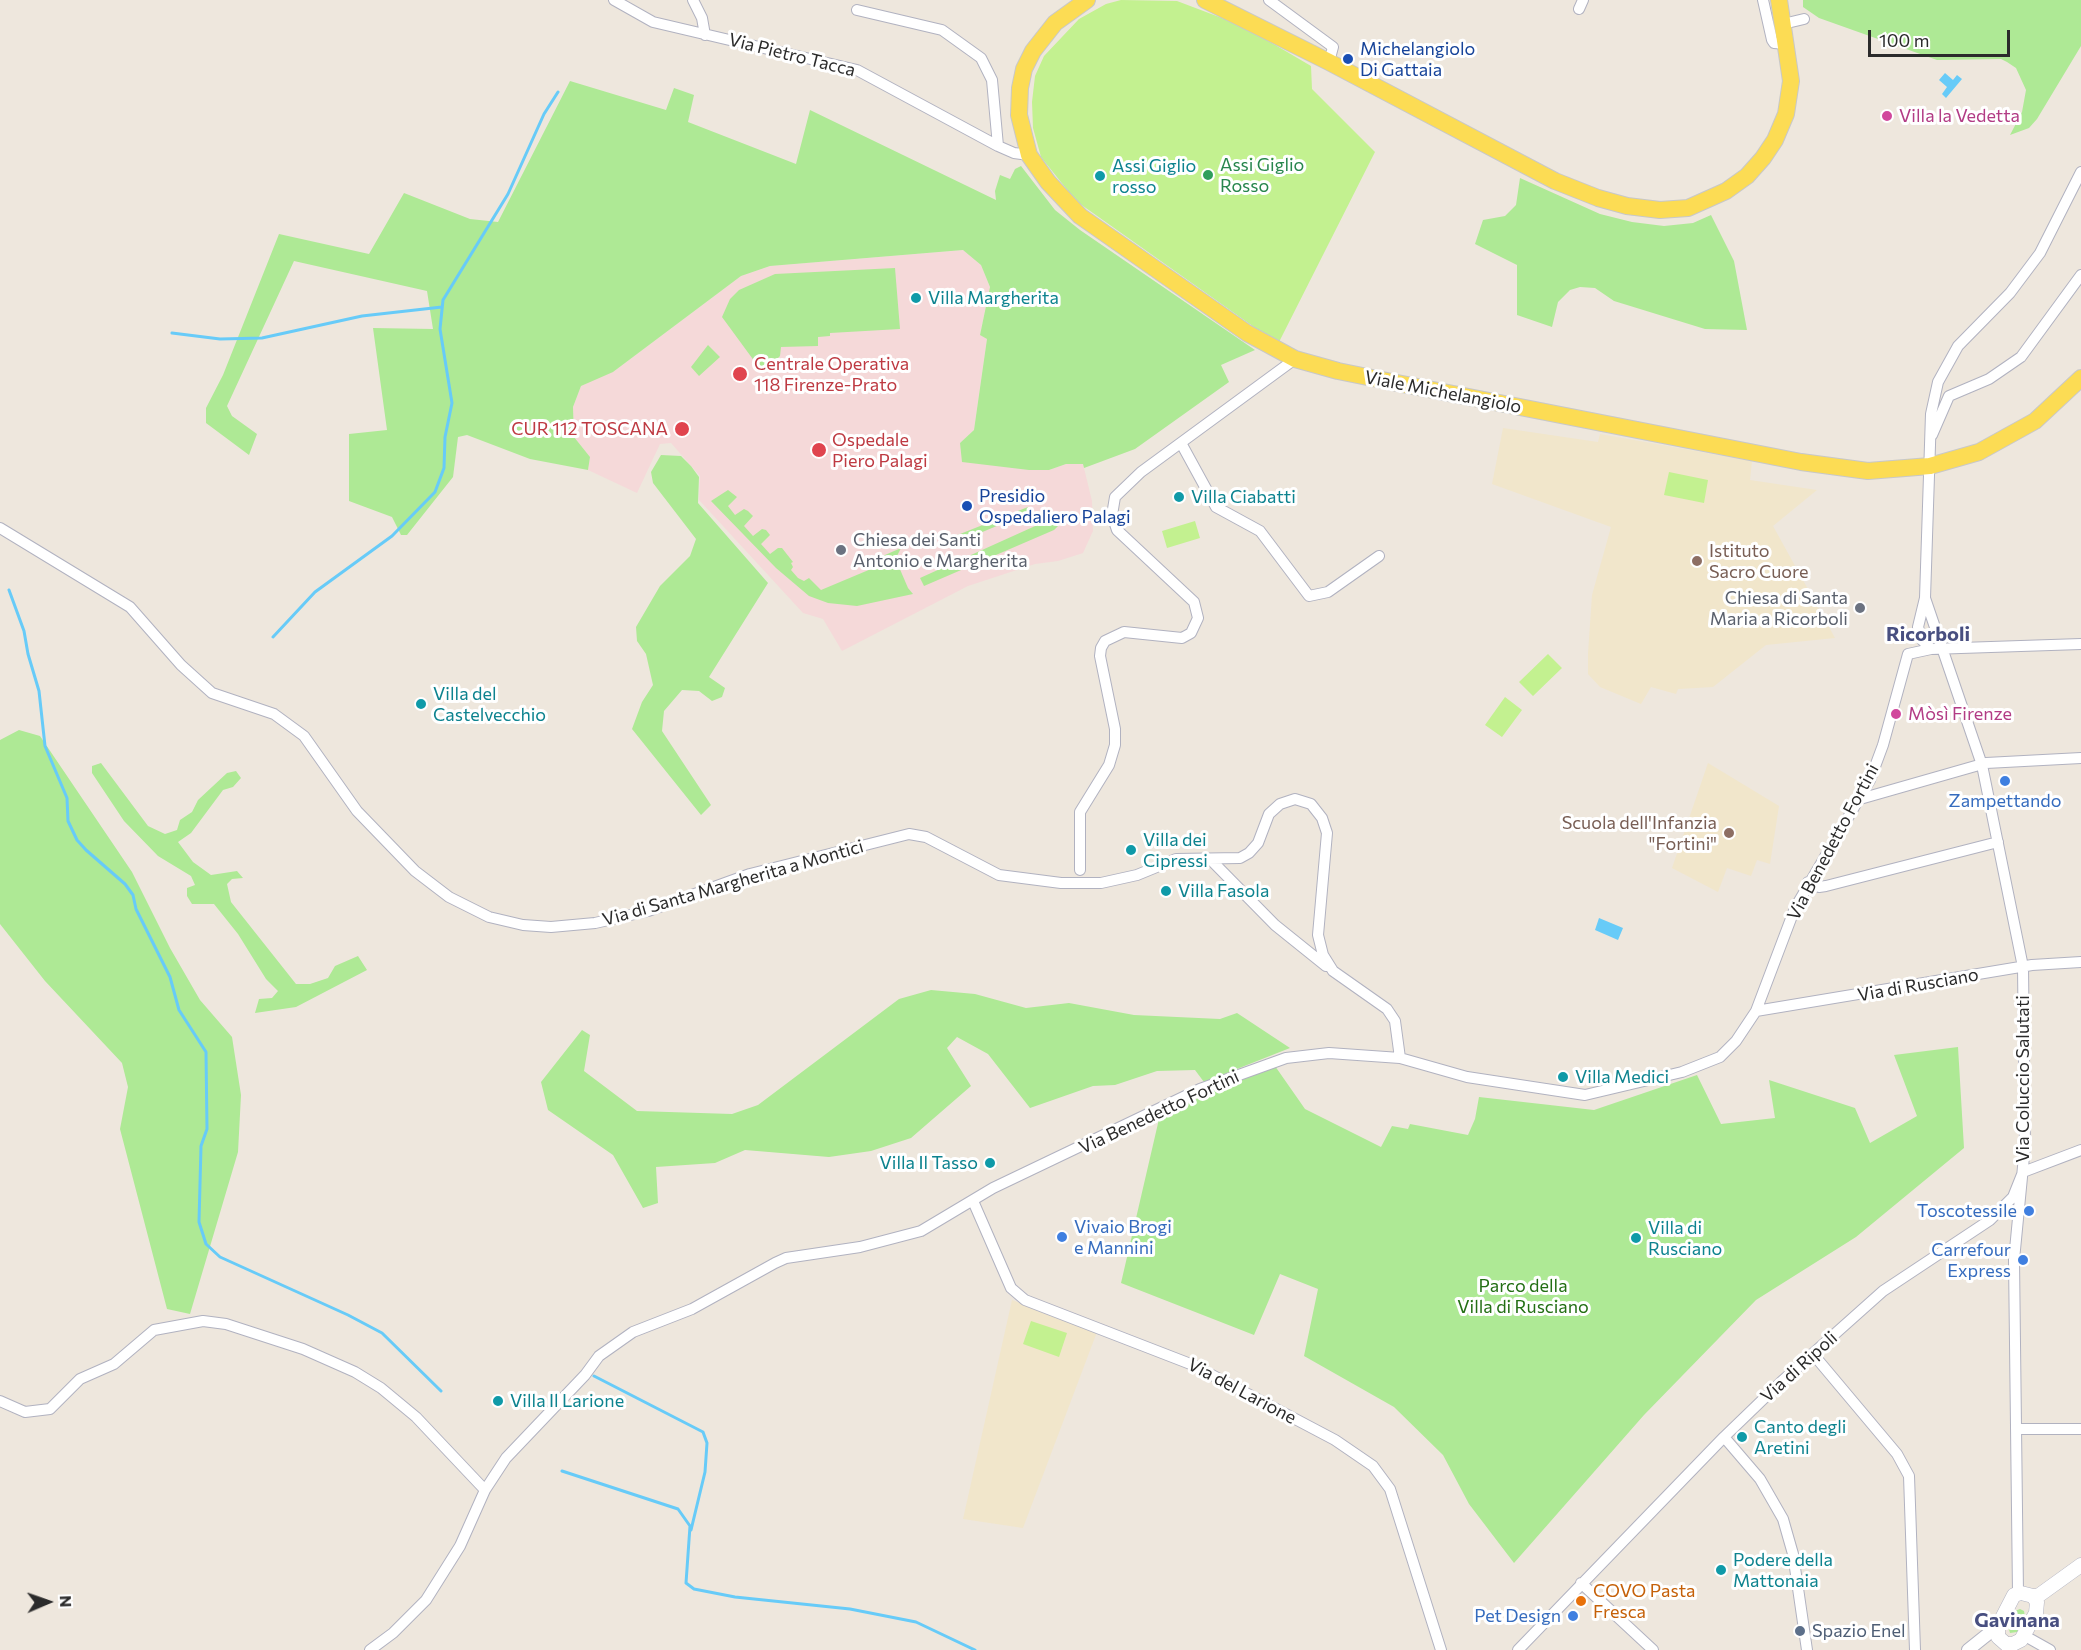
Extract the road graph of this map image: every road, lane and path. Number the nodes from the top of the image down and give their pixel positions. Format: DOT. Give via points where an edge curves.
graph roads {
  1 [pos="614,0"];
  2 [pos="693,0"];
  3 [pos="1087,0"];
  4 [pos="1205,0"];
  5 [pos="1269,0"];
  6 [pos="1763,0"];
  7 [pos="1779,0"];
  8 [pos="856,10"];
  9 [pos="1804,20"];
  10 [pos="1783,24"];
  11 [pos="705,34"];
  12 [pos="1787,44"];
  13 [pos="1329,62"];
  14 [pos="998,146"];
  15 [pos="1029,155"];
  16 [pos="2081,172"];
  17 [pos="2081,274"];
  18 [pos="1295,358"];
  19 [pos="2081,378"];
  20 [pos="1930,441"];
  21 [pos="1181,443"];
  22 [pos="1930,466"];
  23 [pos="0,528"];
  24 [pos="1379,556"];
  25 [pos="1924,598"];
  26 [pos="2081,644"];
  27 [pos="1935,649"];
  28 [pos="2081,758"];
  29 [pos="1982,765"];
  30 [pos="1860,799"];
  31 [pos="1998,842"];
  32 [pos="1211,860"];
  33 [pos="1080,870"];
  34 [pos="1808,882"];
  35 [pos="2081,962"];
  36 [pos="2023,967"];
  37 [pos="1333,972"];
  38 [pos="1756,1011"];
  39 [pos="1400,1058"];
  40 [pos="2081,1150"];
  41 [pos="2023,1172"];
  42 [pos="973,1201"];
  43 [pos="1813,1354"];
  44 [pos="0,1401"];
  45 [pos="2016,1429"];
  46 [pos="2081,1429"];
  47 [pos="1724,1437"];
  48 [pos="485,1490"];
  49 [pos="2081,1565"];
  50 [pos="1581,1583"];
  51 [pos="2018,1593"];
  52 [pos="2033,1596"];
  53 [pos="1998,1626"];
  54 [pos="2020,1643"];
  55 [pos="370,1650"];
  56 [pos="1441,1650"];
  57 [pos="1518,1650"];
  58 [pos="1653,1650"];
  59 [pos="1807,1650"];
  60 [pos="1914,1650"];
  61 [pos="1968,1650"];
  62 [pos="2050,1650"];
  1 -- 11 [label="street, Via Pietro Tacca" via="653,22"];
  2 -- 11 [label="street"];
  3 -- 15 [label="main road, Viale Michelangiolo" via="1055,23 1024,69 1019,115"];
  4 -- 13 [label="main road"];
  5 -- 13 [label="street" via="1333,47"];
  6 -- 12 [label="street" via="1772,40"];
  7 -- 10 [label="main road"];
  8 -- 14 [label="street" via="942,30 981,58 992,80"];
  9 -- 10 [label="street"];
  10 -- 12 [label="main road"];
  11 -- 14 [label="street, Via Pietro Tacca" via="857,70"];
  12 -- 13 [label="main road" via="1791,69 1786,114 1763,158 1741,180 1713,198 1688,207 1660,210 1627,206 1575,190"];
  14 -- 15 [label="street, Via Pietro Tacca"];
  15 -- 18 [label="main road, Viale Michelangiolo" via="1080,216 1247,333"];
  16 -- 20 [label="street" via="2035,260 1948,360 1935,395"];
  17 -- 20 [label="street" via="2021,357 1989,379 1949,396"];
  18 -- 21 [label="street"];
  18 -- 22 [label="main road, Viale Michelangiolo" via="1338,371 1843,470"];
  19 -- 22 [label="main road, Viale Michelangiolo" via="2047,412 2010,438 1966,457"];
  20 -- 22 [label="street"];
  21 -- 24 [label="street" via="1216,507 1260,531 1310,596 1328,592"];
  21 -- 33 [label="street" via="1122,488 1112,515 1113,524 1124,538 1194,602 1198,618 1191,633 1182,638 1124,632 1110,637 1101,648 1115,744 1109,765 1080,812"];
  22 -- 25 [label="street"];
  23 -- 32 [label="street, Via di Santa Margherita a Montici" via="130,607 181,665 212,693 274,714 292,727 310,744 357,811 408,864 449,897 489,917 551,927 595,923 648,911 750,873 909,834 926,837 999,875 1024,880 1101,883 1137,875 1176,859"];
  25 -- 27 [label="street"];
  25 -- 27 [label="street" via="1918,629 1922,640"];
  26 -- 27 [label="street"];
  27 -- 29 [label="street, Via Coluccio Salutati"];
  27 -- 30 [label="street, Via Benedetto Fortini" via="1912,651 1906,656 1883,745"];
  28 -- 29 [label="street"];
  29 -- 30 [label="street"];
  29 -- 31 [label="street, Via Coluccio Salutati"];
  30 -- 34 [label="street, Via Benedetto Fortini"];
  31 -- 34 [label="street" via="1826,886"];
  31 -- 36 [label="street, Via Coluccio Salutati"];
  32 -- 37 [label="street" via="1275,925"];
  32 -- 37 [label="street, Via di Santa Margherita a Montici" via="1233,860 1249,853 1258,843 1269,814 1280,804 1295,799 1311,804 1327,833 1318,935"];
  34 -- 38 [label="street, Via Benedetto Fortini"];
  35 -- 36 [label="street, Via di Rusciano"];
  36 -- 38 [label="street, Via di Rusciano"];
  36 -- 41 [label="street, Via Coluccio Salutati"];
  37 -- 39 [label="street" via="1387,1009 1395,1021"];
  38 -- 39 [label="street, Via Benedetto Fortini" via="1732,1046 1713,1060 1682,1072 1585,1095 1467,1077"];
  39 -- 42 [label="street, Via Benedetto Fortini" via="1329,1053 1286,1058 1200,1089"];
  40 -- 41 [label="street"];
  41 -- 43 [label="street, Via di Ripoli" via="2013,1197 1990,1220 1890,1286"];
  41 -- 45 [label="street, Via Coluccio Salutati" via="2014,1260"];
  42 -- 48 [label="street, Via Benedetto Fortini" via="921,1231 786,1258 692,1309 633,1332 599,1356 506,1458"];
  42 -- 56 [label="street, Via del Larione" via="1011,1288 1025,1300 1193,1365 1335,1440 1373,1466 1390,1490"];
  43 -- 47 [label="street, Via di Ripoli"];
  43 -- 60 [label="street" via="1897,1454 1910,1476"];
  44 -- 48 [label="street" via="25,1412 50,1409 85,1376 114,1364 154,1330 203,1321 226,1324 303,1348 381,1388 416,1417"];
  45 -- 46 [label="street"];
  45 -- 51 [label="street, Via Coluccio Salutati"];
  47 -- 50 [label="street, Via di Ripoli"];
  47 -- 59 [label="street" via="1756,1474 1783,1519 1793,1554"];
  48 -- 55 [label="street, Via Benedetto Fortini" via="460,1546 426,1600"];
  49 -- 52 [label="main road"];
  50 -- 57 [label="street, Via di Ripoli"];
  50 -- 58 [label="street"];
  51 -- 52 [label="main road"];
  51 -- 53 [label="main road"];
  52 -- 54 [label="main road" via="2036,1612"];
  53 -- 54 [label="main road" via="2001,1641"];
  53 -- 61 [label="street"];
  54 -- 62 [label="street"];
}
